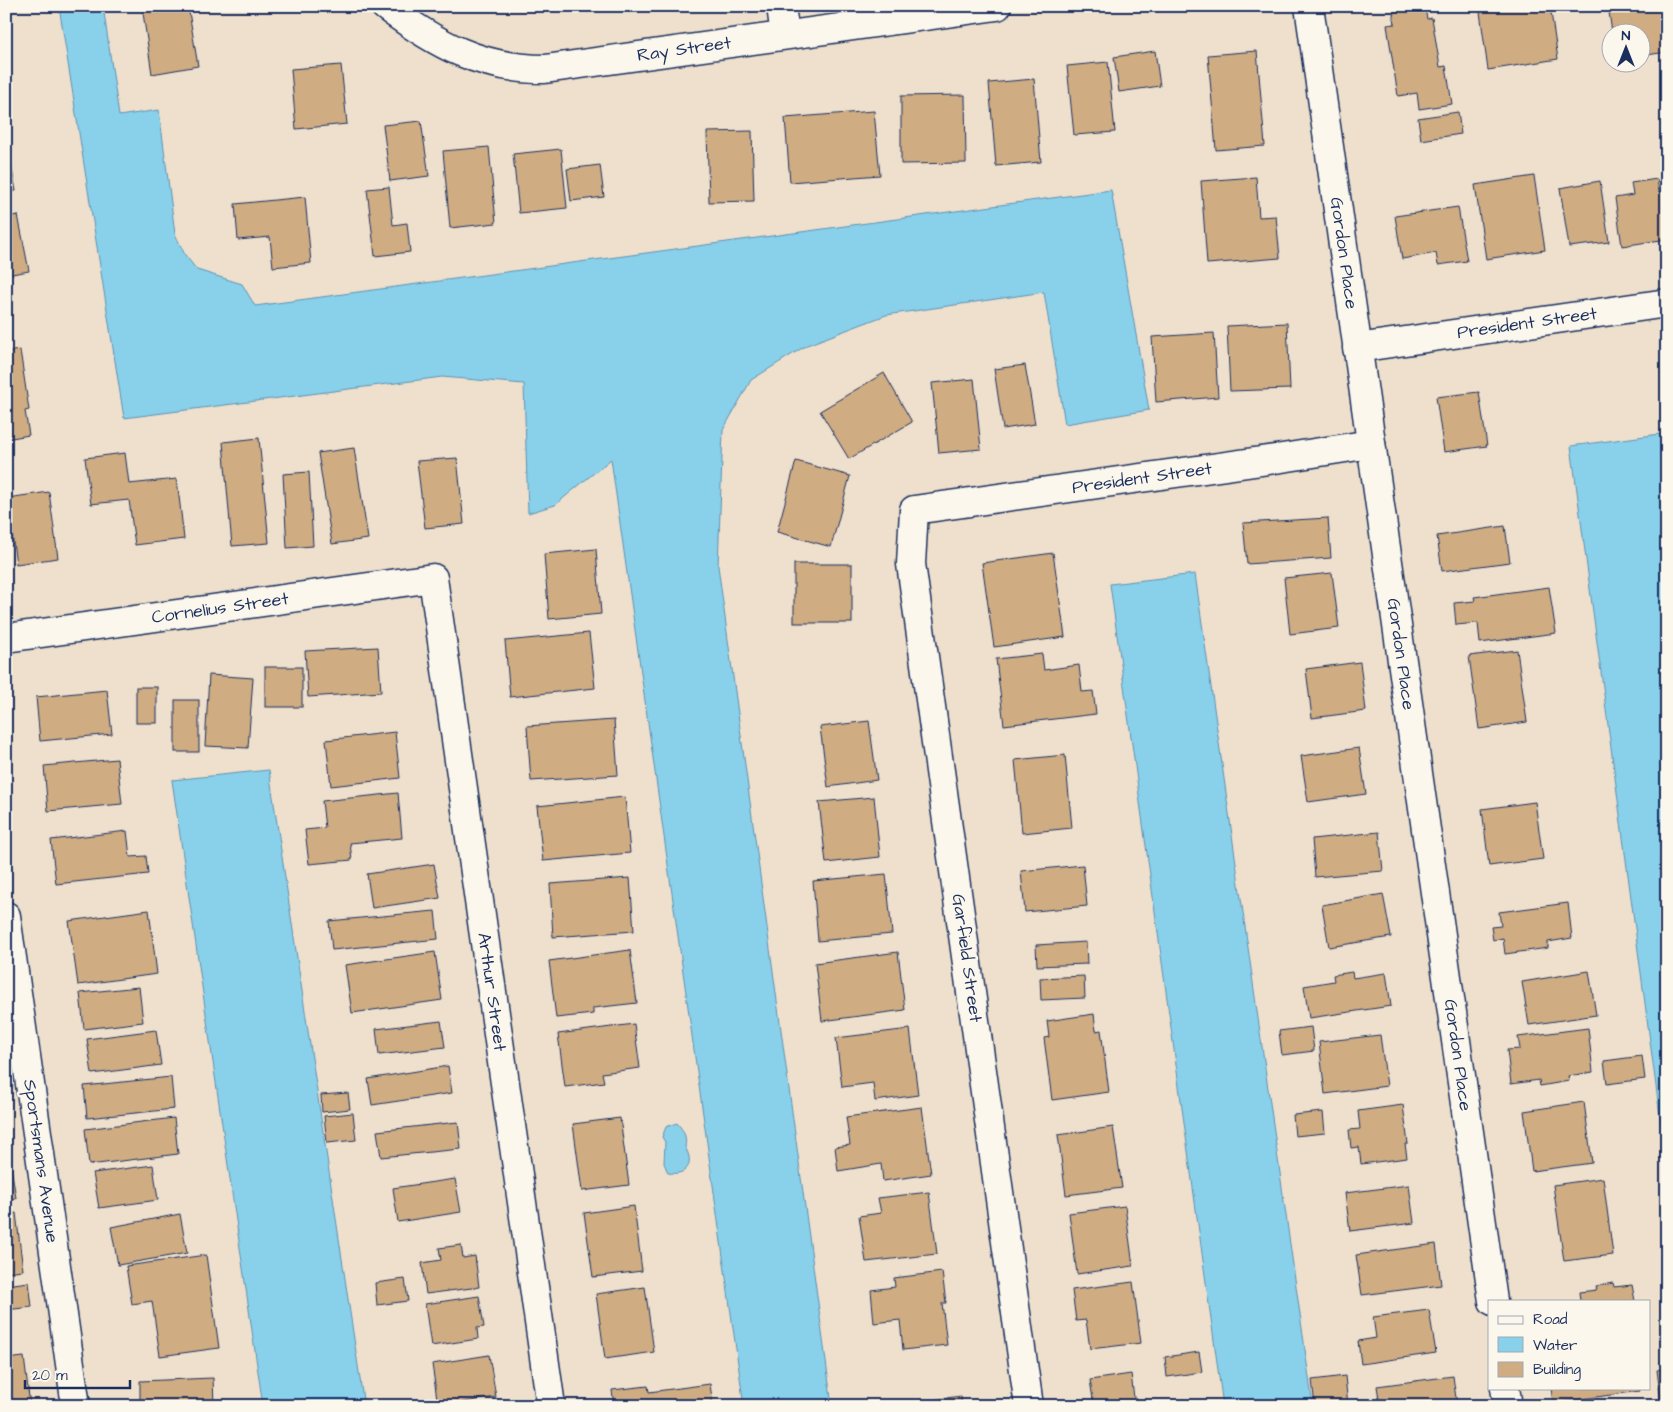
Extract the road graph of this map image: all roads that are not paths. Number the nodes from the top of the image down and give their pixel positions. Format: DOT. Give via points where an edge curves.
graph roads {
  1 [pos="385,6"];
  2 [pos="781,6"];
  3 [pos="997,6"];
  4 [pos="1309,6"];
  5 [pos="785,35"];
  6 [pos="1667,303"];
  7 [pos="1357,348"];
  8 [pos="1371,444"];
  9 [pos="914,510"];
  10 [pos="433,578"];
  11 [pos="6,638"];
  12 [pos="6,916"];
  13 [pos="1493,1300"];
  14 [pos="1505,1390"];
  15 [pos="76,1406"];
  16 [pos="551,1406"];
  17 [pos="1029,1406"];
  18 [pos="1508,1406"];
  1 -- 5 [label="street, Ray Street" via="427,36 474,59 519,69 545,69"];
  2 -- 5 [label="street"];
  3 -- 5 [label="street, Ray Street"];
  4 -- 7 [label="street, Gordon Place"];
  6 -- 7 [label="street, President Street"];
  7 -- 8 [label="street, Gordon Place"];
  8 -- 9 [label="street, President Street"];
  8 -- 13 [label="street, Gordon Place"];
  9 -- 17 [label="street, Garfield Street" via="911,564"];
  10 -- 11 [label="street, Cornelius Street"];
  10 -- 16 [label="street, Arthur Street"];
  12 -- 15 [label="street, Sportsmans Avenue"];
  14 -- 18 [label="street"];
}
